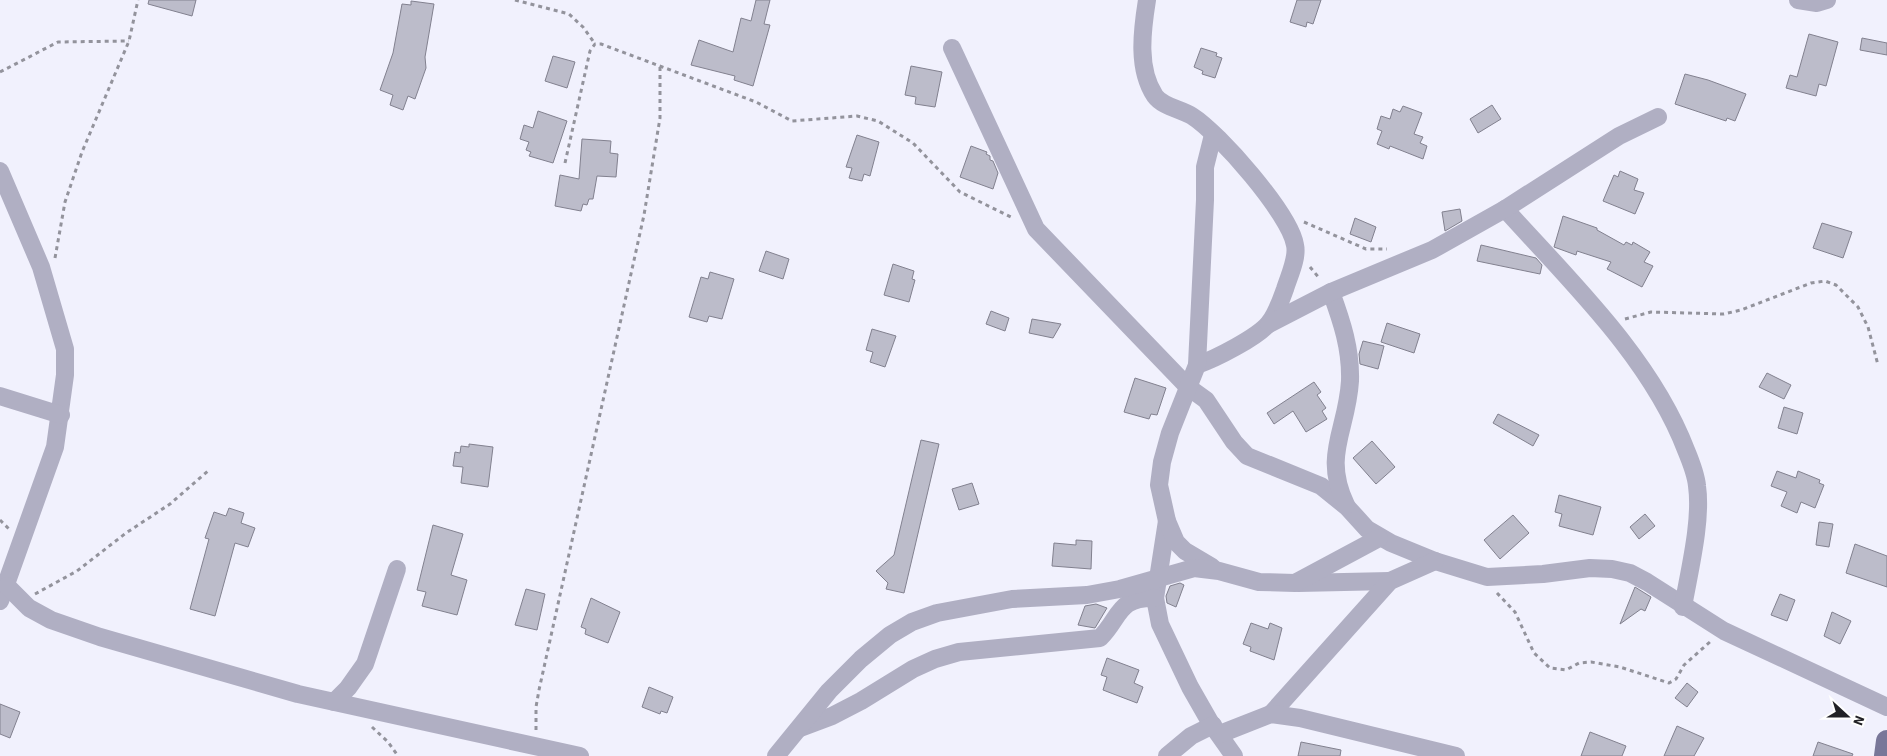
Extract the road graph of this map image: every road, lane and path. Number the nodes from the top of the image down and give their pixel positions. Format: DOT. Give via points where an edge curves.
graph roads {
  1 [pos="138,0"];
  2 [pos="515,0"];
  3 [pos="1148,0"];
  4 [pos="1798,0"];
  5 [pos="1827,0"];
  6 [pos="129,41"];
  7 [pos="595,44"];
  8 [pos="952,48"];
  9 [pos="660,67"];
  10 [pos="0,72"];
  11 [pos="1658,118"];
  12 [pos="1213,134"];
  13 [pos="566,163"];
  14 [pos="0,171"];
  15 [pos="1505,209"];
  16 [pos="1282,216"];
  17 [pos="1036,229"];
  18 [pos="1296,245"];
  19 [pos="1410,260"];
  20 [pos="53,267"];
  21 [pos="1331,292"];
  22 [pos="1269,324"];
  23 [pos="1607,324"];
  24 [pos="1197,365"];
  25 [pos="1878,365"];
  26 [pos="1188,387"];
  27 [pos="0,396"];
  28 [pos="61,415"];
  29 [pos="208,471"];
  30 [pos="1347,507"];
  31 [pos="1167,521"];
  32 [pos="1379,538"];
  33 [pos="1435,561"];
  34 [pos="397,569"];
  35 [pos="1219,570"];
  36 [pos="1474,573"];
  37 [pos="1157,578"];
  38 [pos="1390,581"];
  39 [pos="1295,583"];
  40 [pos="3,593"];
  41 [pos="1155,598"];
  42 [pos="22,601"];
  43 [pos="1684,607"];
  44 [pos="1724,631"];
  45 [pos="334,702"];
  46 [pos="1887,707"];
  47 [pos="1271,714"];
  48 [pos="800,728"];
  49 [pos="1216,729"];
  50 [pos="1887,741"];
  51 [pos="537,745"];
  52 [pos="580,756"];
  53 [pos="776,756"];
  54 [pos="1167,756"];
  55 [pos="1234,756"];
  56 [pos="1456,756"];
  57 [pos="1885,756"];
  1 -- 6 [label="path"];
  2 -- 7 [label="path" via="569,14"];
  3 -- 12 [label="street" via="1142,54 1147,82 1157,98 1192,116"];
  4 -- 5 [label="street" via="1817,3"];
  6 -- 10 [label="path" via="58,42"];
  6 -- 20 [label="path" via="82,152 68,194"];
  7 -- 9 [label="path" via="615,48"];
  7 -- 13 [label="path" via="590,50"];
  8 -- 17 [label="street"];
  9 -- 17 [label="path" via="756,102 792,121 857,116 878,121 914,143 960,192"];
  9 -- 51 [label="path" via="660,118 655,158 536,707"];
  11 -- 15 [label="street" via="1619,136"];
  12 -- 16 [label="street" via="1248,171"];
  12 -- 24 [label="street" via="1204,168"];
  14 -- 28 [label="street" via="41,267 65,349"];
  15 -- 19 [label="street"];
  15 -- 23 [label="street"];
  16 -- 18 [label="street"];
  16 -- 19 [label="path" via="1315,226 1366,249 1401,250"];
  17 -- 26 [label="street"];
  18 -- 21 [label="path"];
  18 -- 22 [label="street" via="1283,295"];
  19 -- 21 [label="street"];
  21 -- 22 [label="street"];
  21 -- 30 [label="street" via="1350,352 1348,402 1335,456 1335,478"];
  22 -- 24 [label="street" via="1214,360"];
  23 -- 25 [label="path" via="1651,312 1724,314 1825,281 1836,285 1858,307 1868,327"];
  23 -- 43 [label="street" via="1667,405 1693,469 1698,502"];
  24 -- 26 [label="street"];
  26 -- 30 [label="street" via="1206,400 1247,456 1321,486"];
  26 -- 31 [label="street" via="1162,462 1159,485"];
  27 -- 28 [label="street"];
  28 -- 40 [label="street" via="55,447"];
  29 -- 42 [label="path" via="170,504 77,571"];
  30 -- 32 [label="street" via="1366,529"];
  31 -- 35 [label="street" via="1171,535 1185,551"];
  31 -- 37 [label="street"];
  32 -- 33 [label="street"];
  32 -- 39 [label="street"];
  33 -- 36 [label="street"];
  33 -- 38 [label="street"];
  34 -- 45 [label="street" via="365,664"];
  35 -- 37 [label="street" via="1194,568"];
  35 -- 39 [label="street" via="1259,582"];
  36 -- 43 [label="street" via="1498,577 1590,568 1612,569 1630,573"];
  36 -- 44 [label="path" via="1515,612 1540,660 1558,670 1584,662 1620,667 1673,682 1684,665"];
  37 -- 41 [label="street"];
  37 -- 48 [label="street" via="1087,595 1012,599 966,607 912,622 861,659 829,691"];
  38 -- 39 [label="street"];
  38 -- 47 [label="street"];
  40 -- 42 [label="street"];
  41 -- 48 [label="street" via="1138,599 1126,606 1100,638 959,652 935,659 854,705"];
  41 -- 49 [label="street" via="1160,624 1190,687"];
  42 -- 45 [label="street" via="51,620 100,637"];
  43 -- 44 [label="street"];
  44 -- 46 [label="street"];
  45 -- 51 [label="street"];
  47 -- 49 [label="street"];
  47 -- 56 [label="street" via="1300,718"];
  48 -- 53 [label="street"];
  49 -- 54 [label="street" via="1191,736"];
  49 -- 55 [label="street"];
  50 -- 57 [label="main road"];
  51 -- 52 [label="street"];
}
